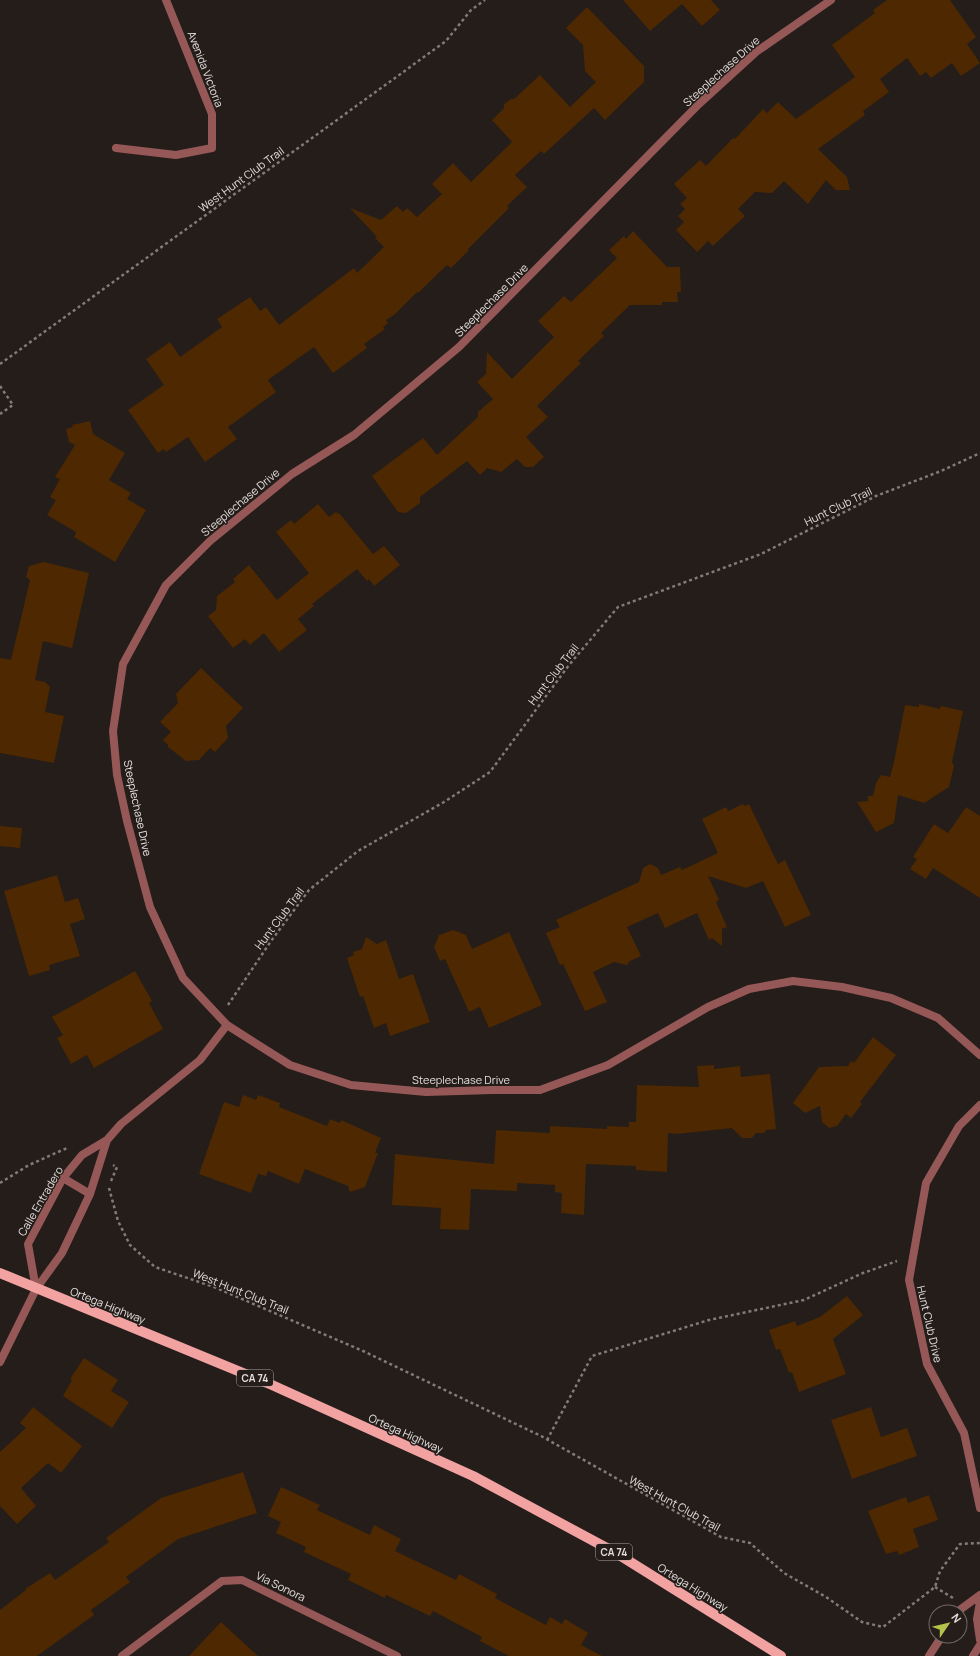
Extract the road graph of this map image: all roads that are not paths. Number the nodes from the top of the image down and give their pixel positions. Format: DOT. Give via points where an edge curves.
graph roads {
  1 [pos="166,0"];
  2 [pos="831,0"];
  3 [pos="116,148"];
  4 [pos="227,1025"];
  5 [pos="980,1055"];
  6 [pos="980,1105"];
  7 [pos="106,1140"];
  8 [pos="63,1178"];
  9 [pos="90,1194"];
  10 [pos="0,1273"];
  11 [pos="36,1289"];
  12 [pos="0,1362"];
  13 [pos="980,1508"];
  14 [pos="980,1595"];
  15 [pos="980,1602"];
  16 [pos="968,1604"];
  17 [pos="980,1640"];
  18 [pos="937,1644"];
  19 [pos="980,1646"];
  20 [pos="122,1656"];
  21 [pos="397,1656"];
  22 [pos="781,1656"];
  23 [pos="929,1656"];
  24 [pos="973,1656"];
  1 -- 3 [label="street, Avenida Victoria" via="212,114 212,148 176,155"];
  2 -- 4 [label="street, Steeplechase Drive" via="756,52 699,104 460,347 354,435 292,474 210,541 166,585 123,664 113,731 117,775 150,907 184,978"];
  4 -- 5 [label="street, Steeplechase Drive" via="290,1065 351,1085 426,1092 540,1090 608,1065 708,1007 749,989 793,981 842,987 890,998 938,1018"];
  4 -- 7 [label="street, Calle Entradero" via="200,1060 121,1124"];
  6 -- 13 [label="street, Hunt Club Drive" via="959,1126 926,1183 909,1280 927,1364 964,1433"];
  7 -- 8 [label="street, Calle Entradero" via="82,1155"];
  7 -- 9 [label="street, Calle Entradero"];
  8 -- 9 [label="street"];
  8 -- 11 [label="street, Calle Entradero" via="28,1244"];
  9 -- 11 [label="street, Calle Entradero" via="59,1259"];
  10 -- 11 [label="main road, Ortega Highway / CA 74"];
  11 -- 12 [label="street, Calle Entradero"];
  11 -- 22 [label="main road, Ortega Highway / CA 74" via="272,1385 473,1476 616,1553"];
  14 -- 16 [label="street"];
  15 -- 17 [label="street" via="977,1619"];
  18 -- 23 [label="street"];
  19 -- 24 [label="street"];
  20 -- 21 [label="street, Via Sonora" via="222,1581 242,1580"];
}
